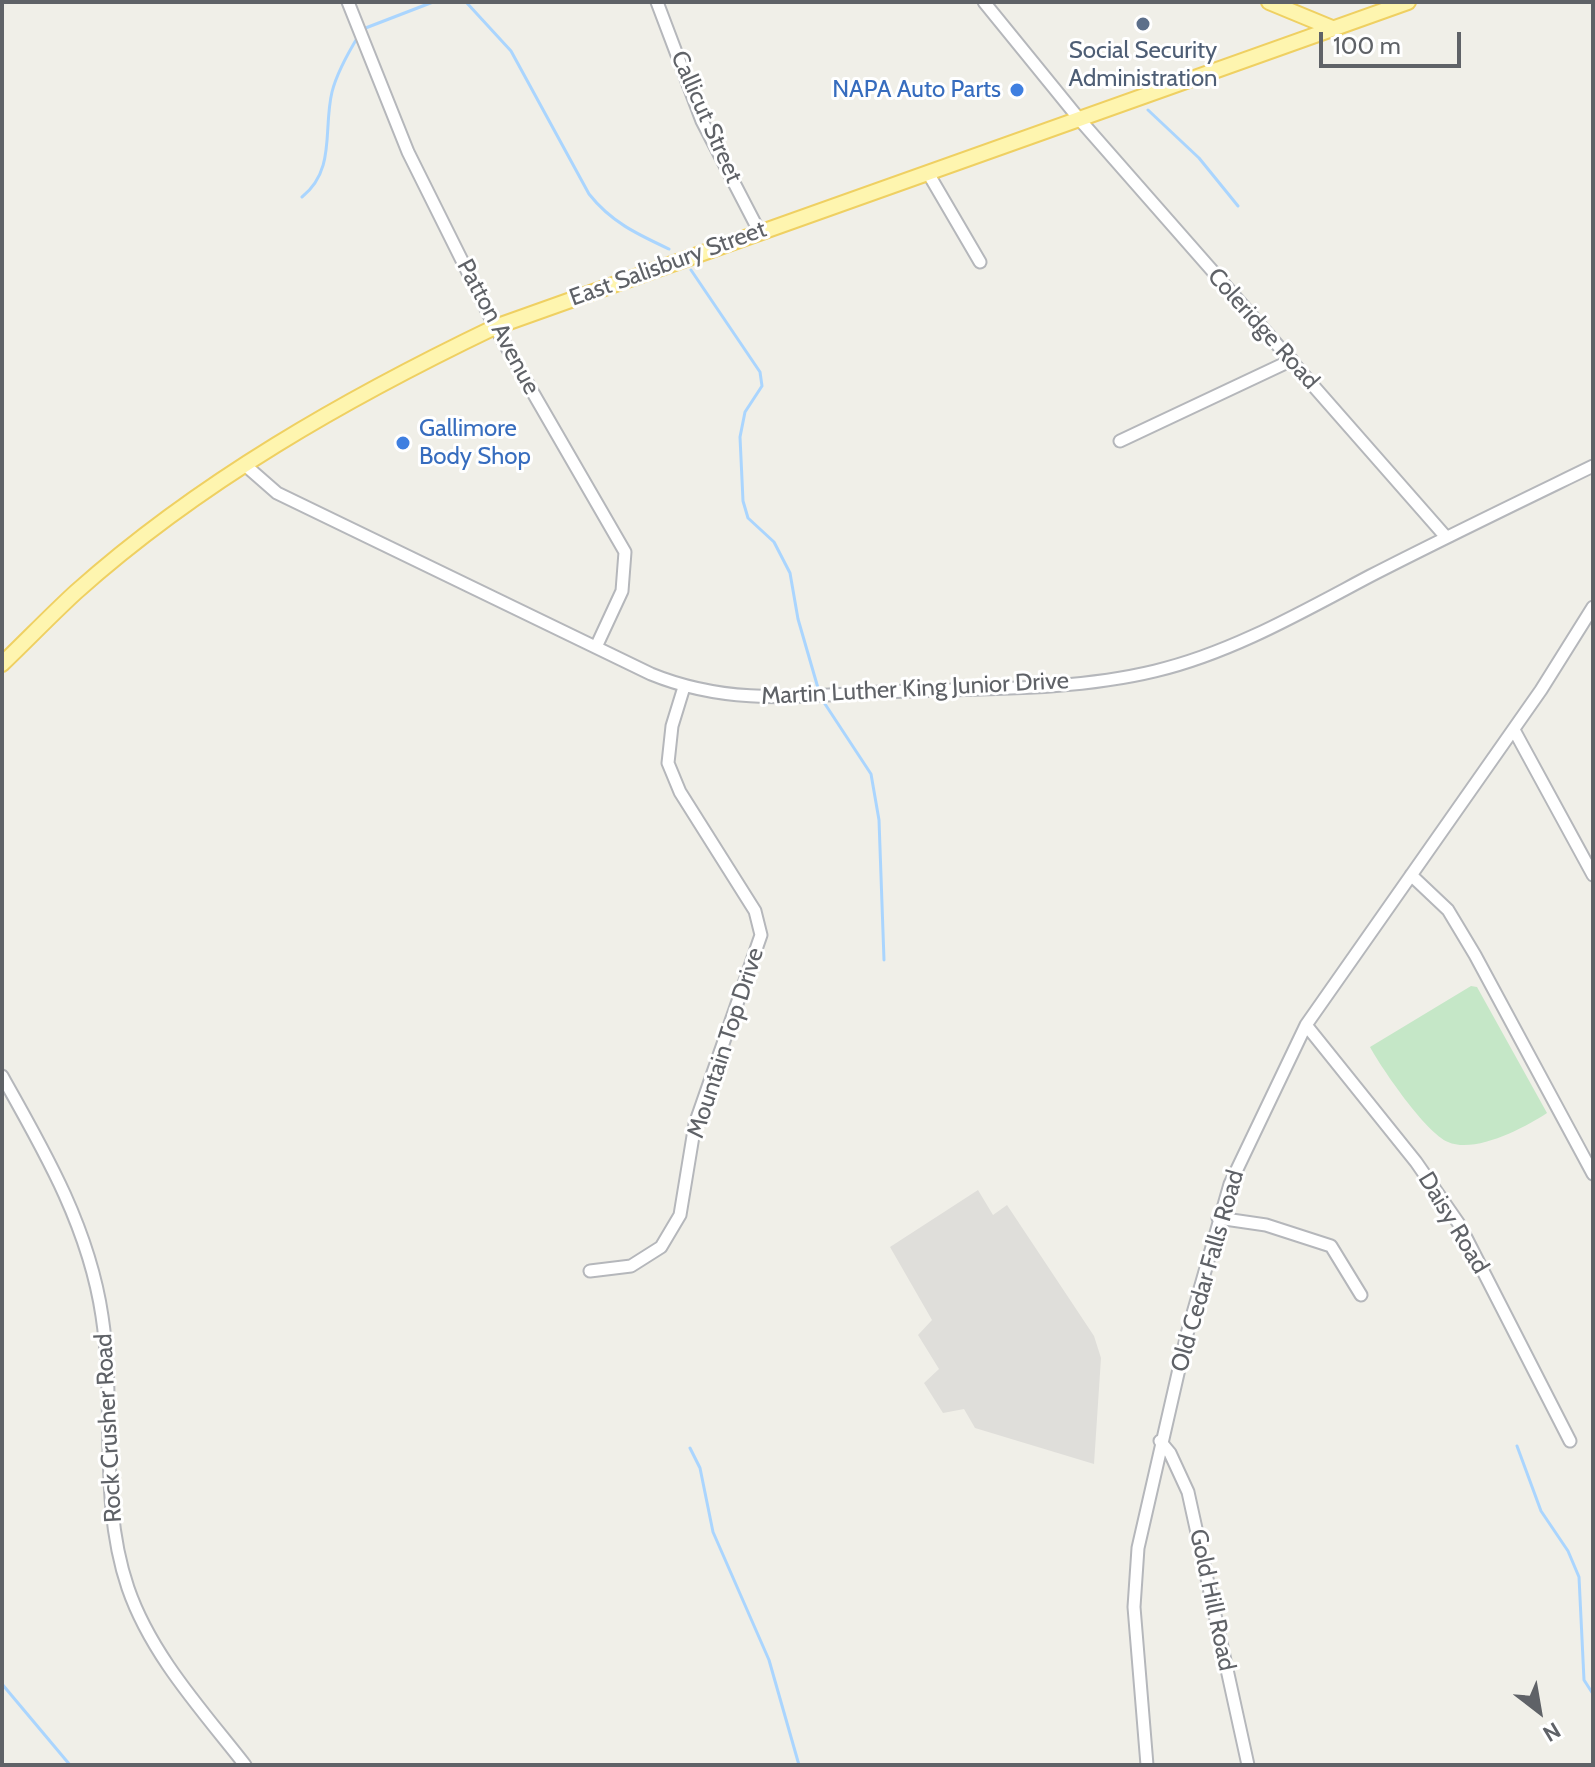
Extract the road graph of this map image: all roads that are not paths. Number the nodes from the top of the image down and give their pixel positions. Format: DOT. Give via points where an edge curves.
graph roads {
  1 [pos="348,2"];
  2 [pos="657,2"];
  3 [pos="984,2"];
  4 [pos="1269,2"];
  5 [pos="1408,2"];
  6 [pos="1332,28"];
  7 [pos="1080,120"];
  8 [pos="928,173"];
  9 [pos="759,231"];
  10 [pos="980,262"];
  11 [pos="495,327"];
  12 [pos="1292,360"];
  13 [pos="1120,441"];
  14 [pos="245,465"];
  15 [pos="1593,466"];
  16 [pos="1446,537"];
  17 [pos="1593,607"];
  18 [pos="596,647"];
  19 [pos="2,664"];
  20 [pos="684,687"];
  21 [pos="1514,730"];
  22 [pos="1411,875"];
  23 [pos="1593,875"];
  24 [pos="1306,1025"];
  25 [pos="2,1076"];
  26 [pos="1593,1174"];
  27 [pos="1218,1218"];
  28 [pos="590,1271"];
  29 [pos="1361,1295"];
  30 [pos="1160,1441"];
  31 [pos="1570,1441"];
  32 [pos="245,1765"];
  33 [pos="1147,1765"];
  34 [pos="1248,1765"];
  1 -- 11 [label="street, Patton Avenue" via="408,152"];
  2 -- 9 [label="street, Callicut Street" via="702,121"];
  3 -- 7 [label="street, Coleridge Road"];
  4 -- 6 [label="main road"];
  5 -- 6 [label="main road, East Salisbury Street"];
  6 -- 7 [label="main road, East Salisbury Street"];
  7 -- 8 [label="main road, East Salisbury Street"];
  7 -- 12 [label="street, Coleridge Road"];
  8 -- 9 [label="main road, East Salisbury Street"];
  8 -- 10 [label="street"];
  9 -- 11 [label="main road, East Salisbury Street"];
  11 -- 14 [label="main road, East Salisbury Street" via="401,372"];
  11 -- 18 [label="street, Patton Avenue" via="625,552 622,591"];
  12 -- 13 [label="street"];
  12 -- 16 [label="street, Coleridge Road"];
  14 -- 18 [label="street, Martin Luther King Junior Drive" via="277,493"];
  14 -- 19 [label="main road, East Salisbury Street" via="77,591"];
  15 -- 16 [label="street, Martin Luther King Junior Drive"];
  16 -- 20 [label="street, Martin Luther King Junior Drive" via="1234,644 1136,675 778,697 723,696"];
  17 -- 21 [label="street, Old Cedar Falls Road"];
  18 -- 20 [label="street, Martin Luther King Junior Drive"];
  20 -- 28 [label="street, Mountain Top Drive" via="668,763 680,792 755,911 761,935 695,1124 680,1215 661,1247 631,1266"];
  21 -- 22 [label="street, Old Cedar Falls Road"];
  21 -- 23 [label="street"];
  22 -- 24 [label="street, Old Cedar Falls Road"];
  22 -- 26 [label="street" via="1448,910"];
  24 -- 27 [label="street, Old Cedar Falls Road" via="1252,1133"];
  24 -- 31 [label="street, Daisy Road" via="1459,1224"];
  25 -- 32 [label="street, Rock Crusher Road" via="67,1197 95,1280 105,1342 113,1525 129,1591 168,1665"];
  27 -- 29 [label="street" via="1266,1225 1331,1246"];
  27 -- 30 [label="street, Old Cedar Falls Road"];
  30 -- 33 [label="street, Old Cedar Falls Road" via="1135,1575"];
  30 -- 34 [label="street, Gold Hill Road" via="1188,1492"];
}
